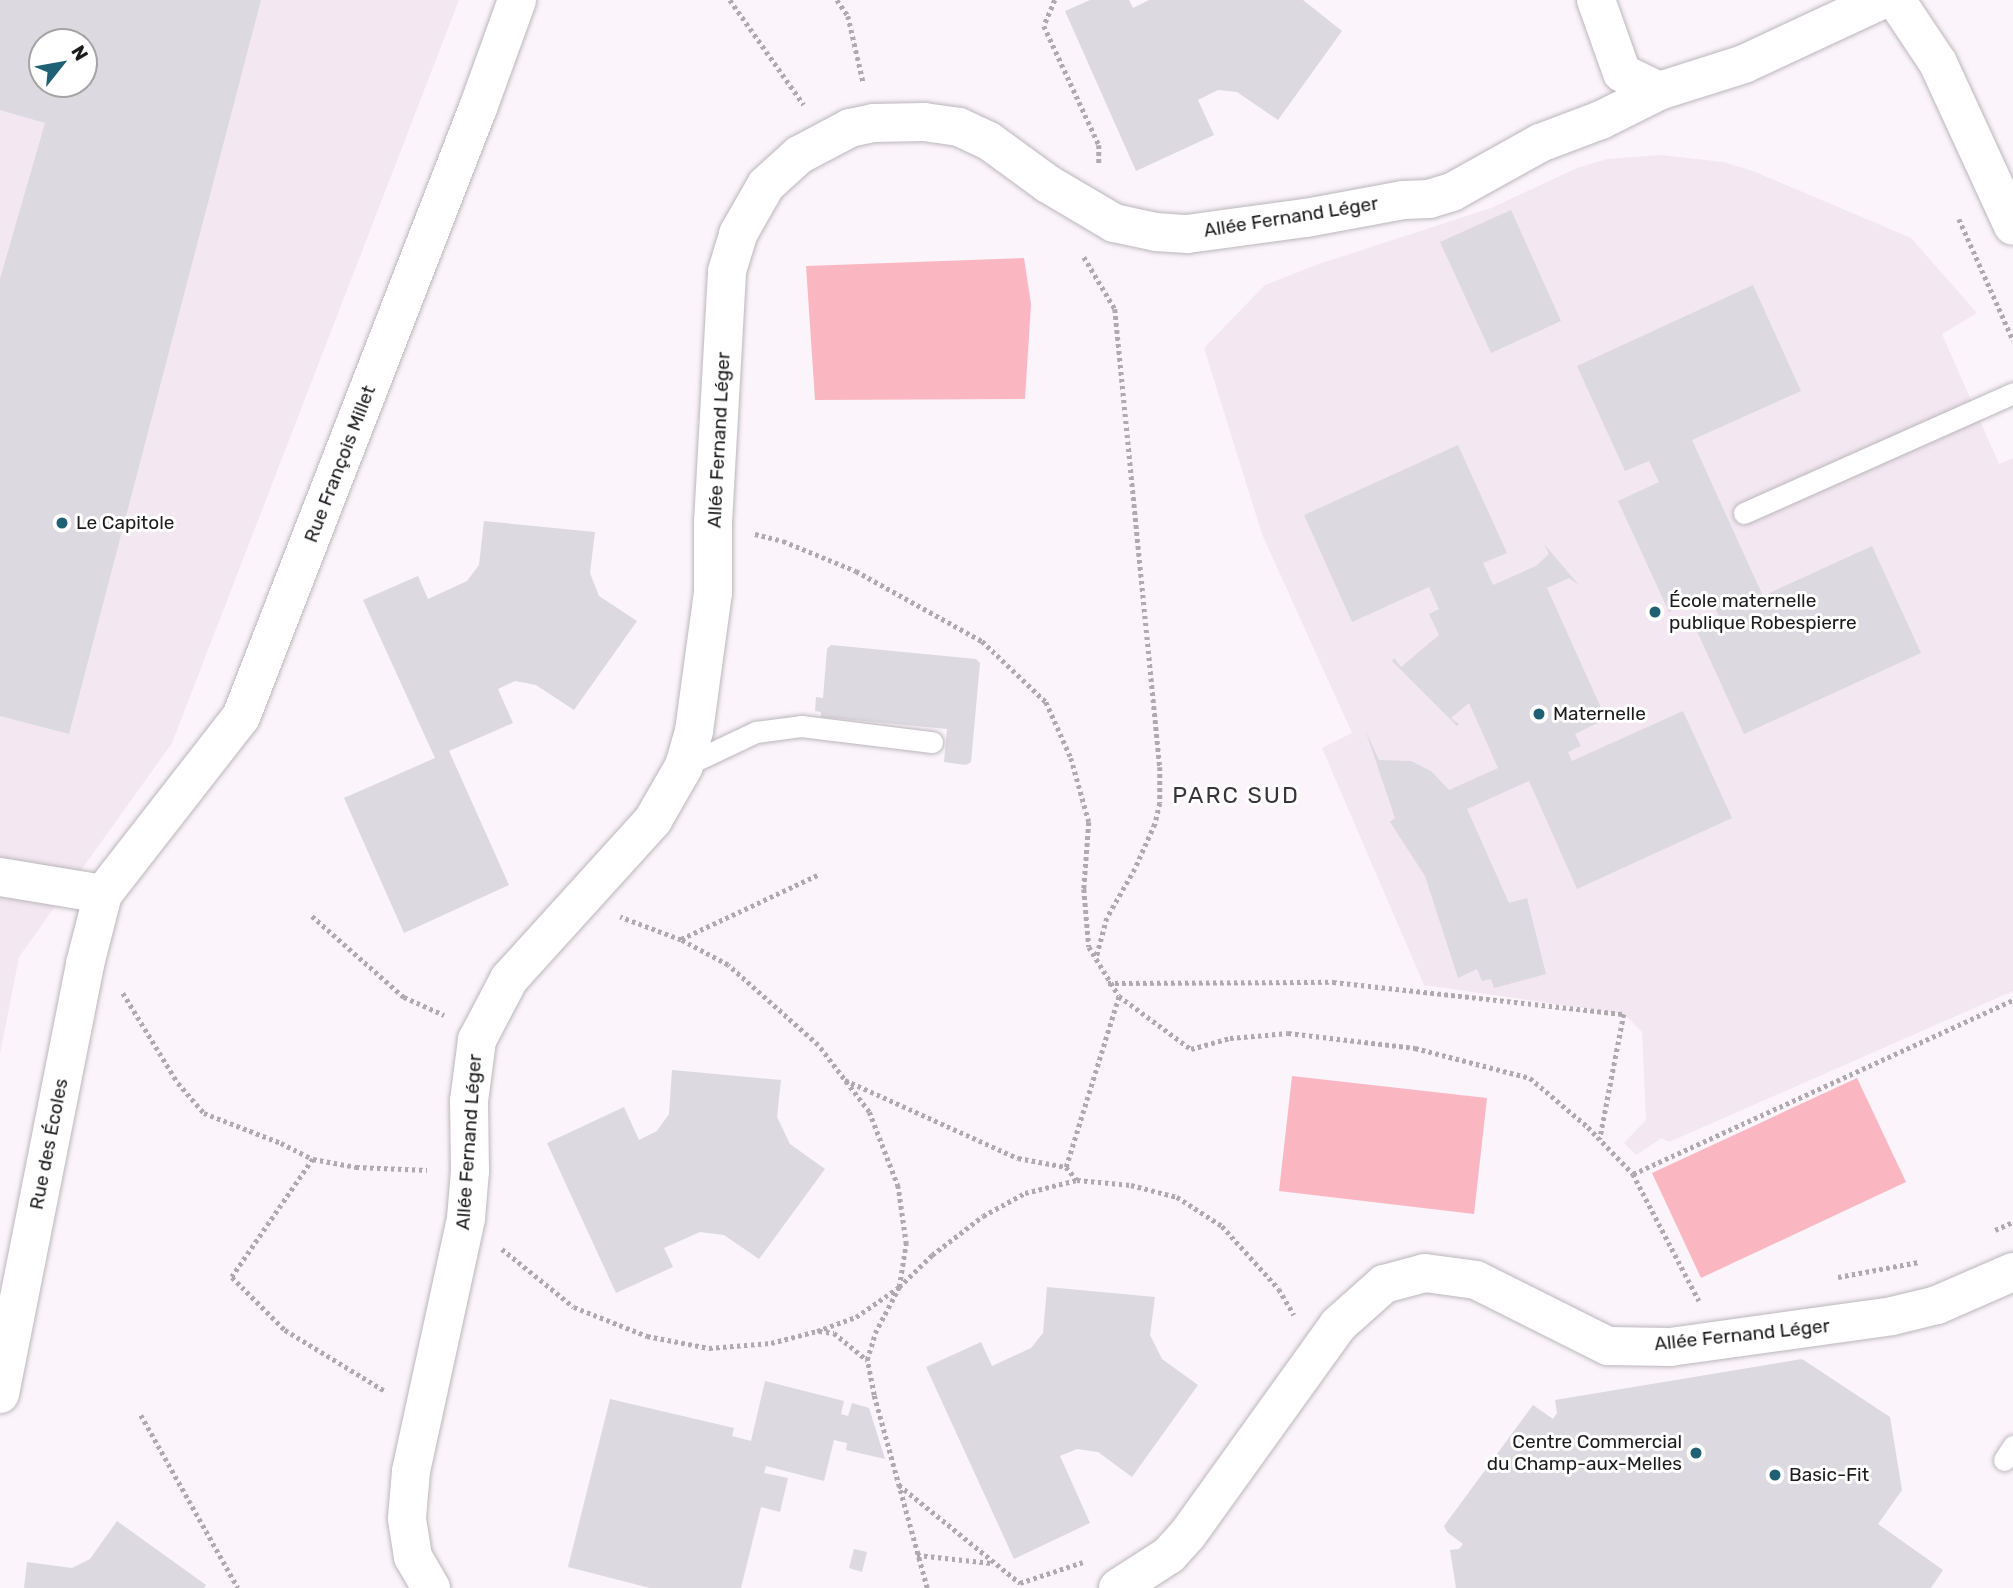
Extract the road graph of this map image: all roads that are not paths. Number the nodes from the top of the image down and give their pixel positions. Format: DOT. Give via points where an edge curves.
graph roads {
  1 [pos="517,0"];
  2 [pos="1596,0"];
  3 [pos="1881,0"];
  4 [pos="1896,0"];
  5 [pos="1659,91"];
  6 [pos="2013,226"];
  7 [pos="2013,393"];
  8 [pos="1744,513"];
  9 [pos="932,742"];
  10 [pos="684,766"];
  11 [pos="0,877"];
  12 [pos="103,894"];
  13 [pos="2013,1272"];
  14 [pos="0,1394"];
  15 [pos="1104,1579"];
  16 [pos="431,1588"];
  1 -- 12 [label="street, Rue François Millet" via="241,717"];
  2 -- 5 [label="street" via="1622,73"];
  3 -- 5 [label="street, Allée Fernand Léger" via="1744,64"];
  4 -- 6 [label="street" via="1938,63"];
  5 -- 10 [label="street, Allée Fernand Léger" via="1540,143 1452,192 1429,199 1187,234 1114,223 1048,184 989,141 959,127 873,123 850,128 799,155 766,185 738,234 727,271 713,593 694,731"];
  7 -- 8 [label="lane"];
  9 -- 10 [label="lane" via="801,726 756,732"];
  10 -- 16 [label="street, Allée Fernand Léger" via="653,820 509,979 477,1040 469,1101 466,1218 421,1414 407,1518 413,1558"];
  11 -- 12 [label="street"];
  12 -- 14 [label="street, Rue des Écoles" via="85,964"];
  13 -- 15 [label="street, Allée Fernand Léger" via="1937,1305 1892,1316 1670,1347 1608,1346 1476,1280 1425,1273 1384,1284 1338,1325 1169,1555"];
}
